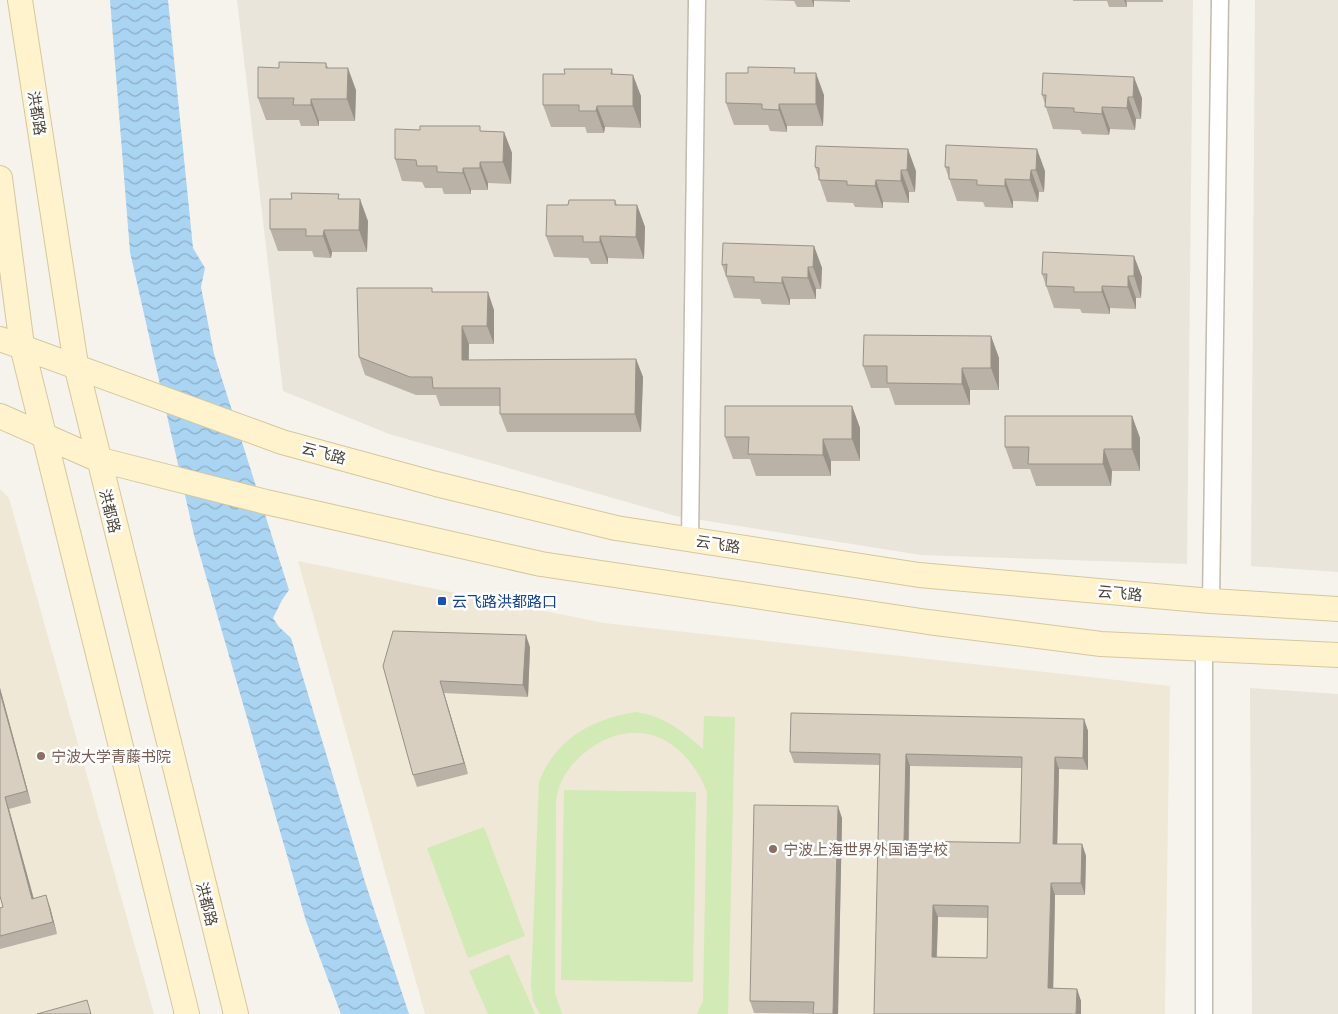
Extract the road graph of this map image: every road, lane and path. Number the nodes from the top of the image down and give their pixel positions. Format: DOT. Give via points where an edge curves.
graph roads {
  1 [pos="20,0"];
  2 [pos="697,0"];
  3 [pos="1220,0"];
  4 [pos="0,178"];
  5 [pos="11,342"];
  6 [pos="76,365"];
  7 [pos="0,416"];
  8 [pos="42,435"];
  9 [pos="97,459"];
  10 [pos="690,540"];
  11 [pos="1211,601"];
  12 [pos="1338,609"];
  13 [pos="1204,649"];
  14 [pos="1338,655"];
  15 [pos="187,1014"];
  16 [pos="236,1014"];
  17 [pos="1204,1014"];
  1 -- 6 [label="main road, 洪都路"];
  2 -- 10 [label="street"];
  3 -- 11 [label="street"];
  4 -- 5 [label="main road"];
  5 -- 6 [label="main road"];
  5 -- 8 [label="main road"];
  6 -- 9 [label="main road, 洪都路"];
  6 -- 10 [label="main road, 云飞路" via="266,436 436,484 616,528"];
  7 -- 8 [label="main road"];
  8 -- 9 [label="main road"];
  8 -- 15 [label="main road"];
  9 -- 13 [label="main road" via="266,502 541,564 1101,644"];
  9 -- 16 [label="main road, 洪都路"];
  10 -- 11 [label="main road, 云飞路" via="919,575"];
  11 -- 12 [label="main road, 云飞路"];
  13 -- 14 [label="main road"];
  13 -- 17 [label="street"];
}
